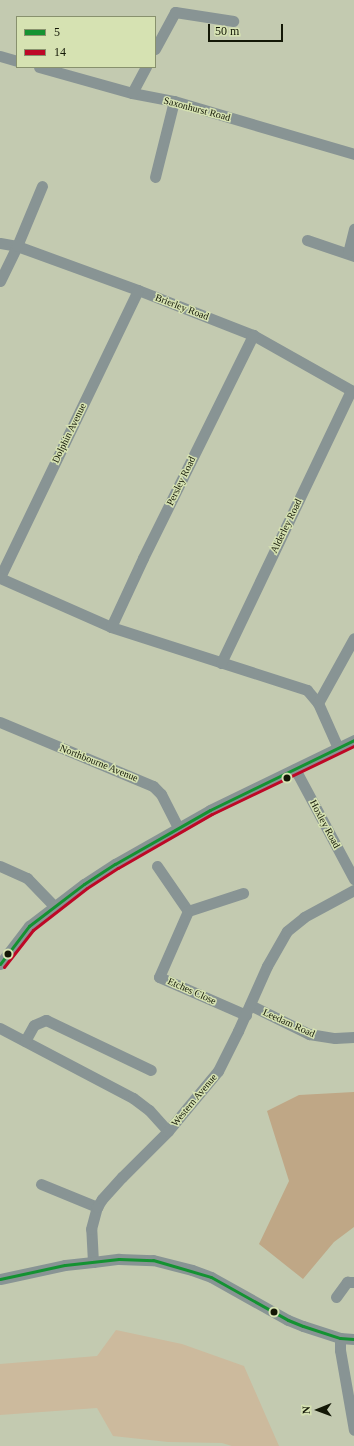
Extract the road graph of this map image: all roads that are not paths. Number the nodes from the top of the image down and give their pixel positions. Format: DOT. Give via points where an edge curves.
graph roads {
  1 [pos="233,21"];
  2 [pos="156,47"];
  3 [pos="0,56"];
  4 [pos="16,61"];
  5 [pos="43,68"];
  6 [pos="145,68"];
  7 [pos="132,93"];
  8 [pos="174,101"];
  9 [pos="354,154"];
  10 [pos="155,177"];
  11 [pos="42,186"];
  12 [pos="354,229"];
  13 [pos="307,240"];
  14 [pos="0,243"];
  15 [pos="17,246"];
  16 [pos="351,255"];
  17 [pos="0,281"];
  18 [pos="138,290"];
  19 [pos="253,335"];
  20 [pos="352,391"];
  21 [pos="0,577"];
  22 [pos="111,627"];
  23 [pos="354,638"];
  24 [pos="221,662"];
  25 [pos="318,703"];
  26 [pos="0,722"];
  27 [pos="354,740"];
  28 [pos="338,748"];
  29 [pos="296,769"];
  30 [pos="178,827"];
  31 [pos="0,866"];
  32 [pos="157,866"];
  33 [pos="354,879"];
  34 [pos="354,890"];
  35 [pos="243,893"];
  36 [pos="54,906"];
  37 [pos="188,912"];
  38 [pos="0,964"];
  39 [pos="248,1010"];
  40 [pos="0,1028"];
  41 [pos="354,1037"];
  42 [pos="25,1041"];
  43 [pos="151,1070"];
  44 [pos="168,1131"];
  45 [pos="41,1184"];
  46 [pos="97,1207"];
  47 [pos="93,1262"];
  48 [pos="0,1278"];
  49 [pos="354,1282"];
  50 [pos="336,1297"];
  51 [pos="340,1338"];
  52 [pos="354,1339"];
  53 [pos="354,1430"];
  1 -- 2 [label="street" via="175,12"];
  3 -- 4 [label="street"];
  5 -- 7 [label="street, Saxonhurst Road"];
  6 -- 7 [label="street"];
  7 -- 8 [label="street, Saxonhurst Road"];
  8 -- 9 [label="street, Saxonhurst Road"];
  8 -- 10 [label="street"];
  11 -- 15 [label="street"];
  12 -- 16 [label="street"];
  13 -- 16 [label="street"];
  14 -- 15 [label="street, Brierley Road"];
  15 -- 17 [label="street"];
  15 -- 18 [label="street, Brierley Road"];
  18 -- 19 [label="street, Brierley Road"];
  18 -- 21 [label="street, Dolphin Avenue"];
  19 -- 20 [label="street, Brierley Road"];
  19 -- 22 [label="street, Persley Road"];
  20 -- 24 [label="street, Alderley Road"];
  21 -- 22 [label="street"];
  22 -- 24 [label="street"];
  23 -- 25 [label="street"];
  24 -- 25 [label="street" via="307,690"];
  25 -- 28 [label="street"];
  26 -- 30 [label="street, Northbourne Avenue" via="153,786 161,794"];
  27 -- 28 [label="street"];
  28 -- 29 [label="street"];
  29 -- 30 [label="street"];
  29 -- 33 [label="street, Hoxley Road"];
  30 -- 36 [label="street" via="116,864"];
  31 -- 36 [label="street" via="27,878"];
  32 -- 37 [label="street"];
  34 -- 39 [label="street, Western Avenue" via="304,917 287,931 267,966"];
  35 -- 37 [label="street"];
  36 -- 38 [label="street" via="29,926"];
  37 -- 39 [label="street, Etches Close" via="159,977"];
  39 -- 41 [label="street, Leedam Road" via="309,1034 335,1038"];
  39 -- 44 [label="street, Western Avenue" via="218,1071"];
  40 -- 42 [label="street"];
  42 -- 43 [label="street" via="34,1025 46,1020"];
  42 -- 44 [label="street" via="133,1098 149,1110"];
  44 -- 46 [label="street, Western Avenue" via="117,1182"];
  45 -- 46 [label="street"];
  46 -- 47 [label="street, Western Avenue" via="92,1221"];
  47 -- 48 [label="street"];
  47 -- 51 [label="street" via="119,1259 153,1260 192,1270 225,1284 288,1320"];
  49 -- 50 [label="street" via="347,1282"];
  51 -- 52 [label="street"];
  51 -- 53 [label="street"];
}
